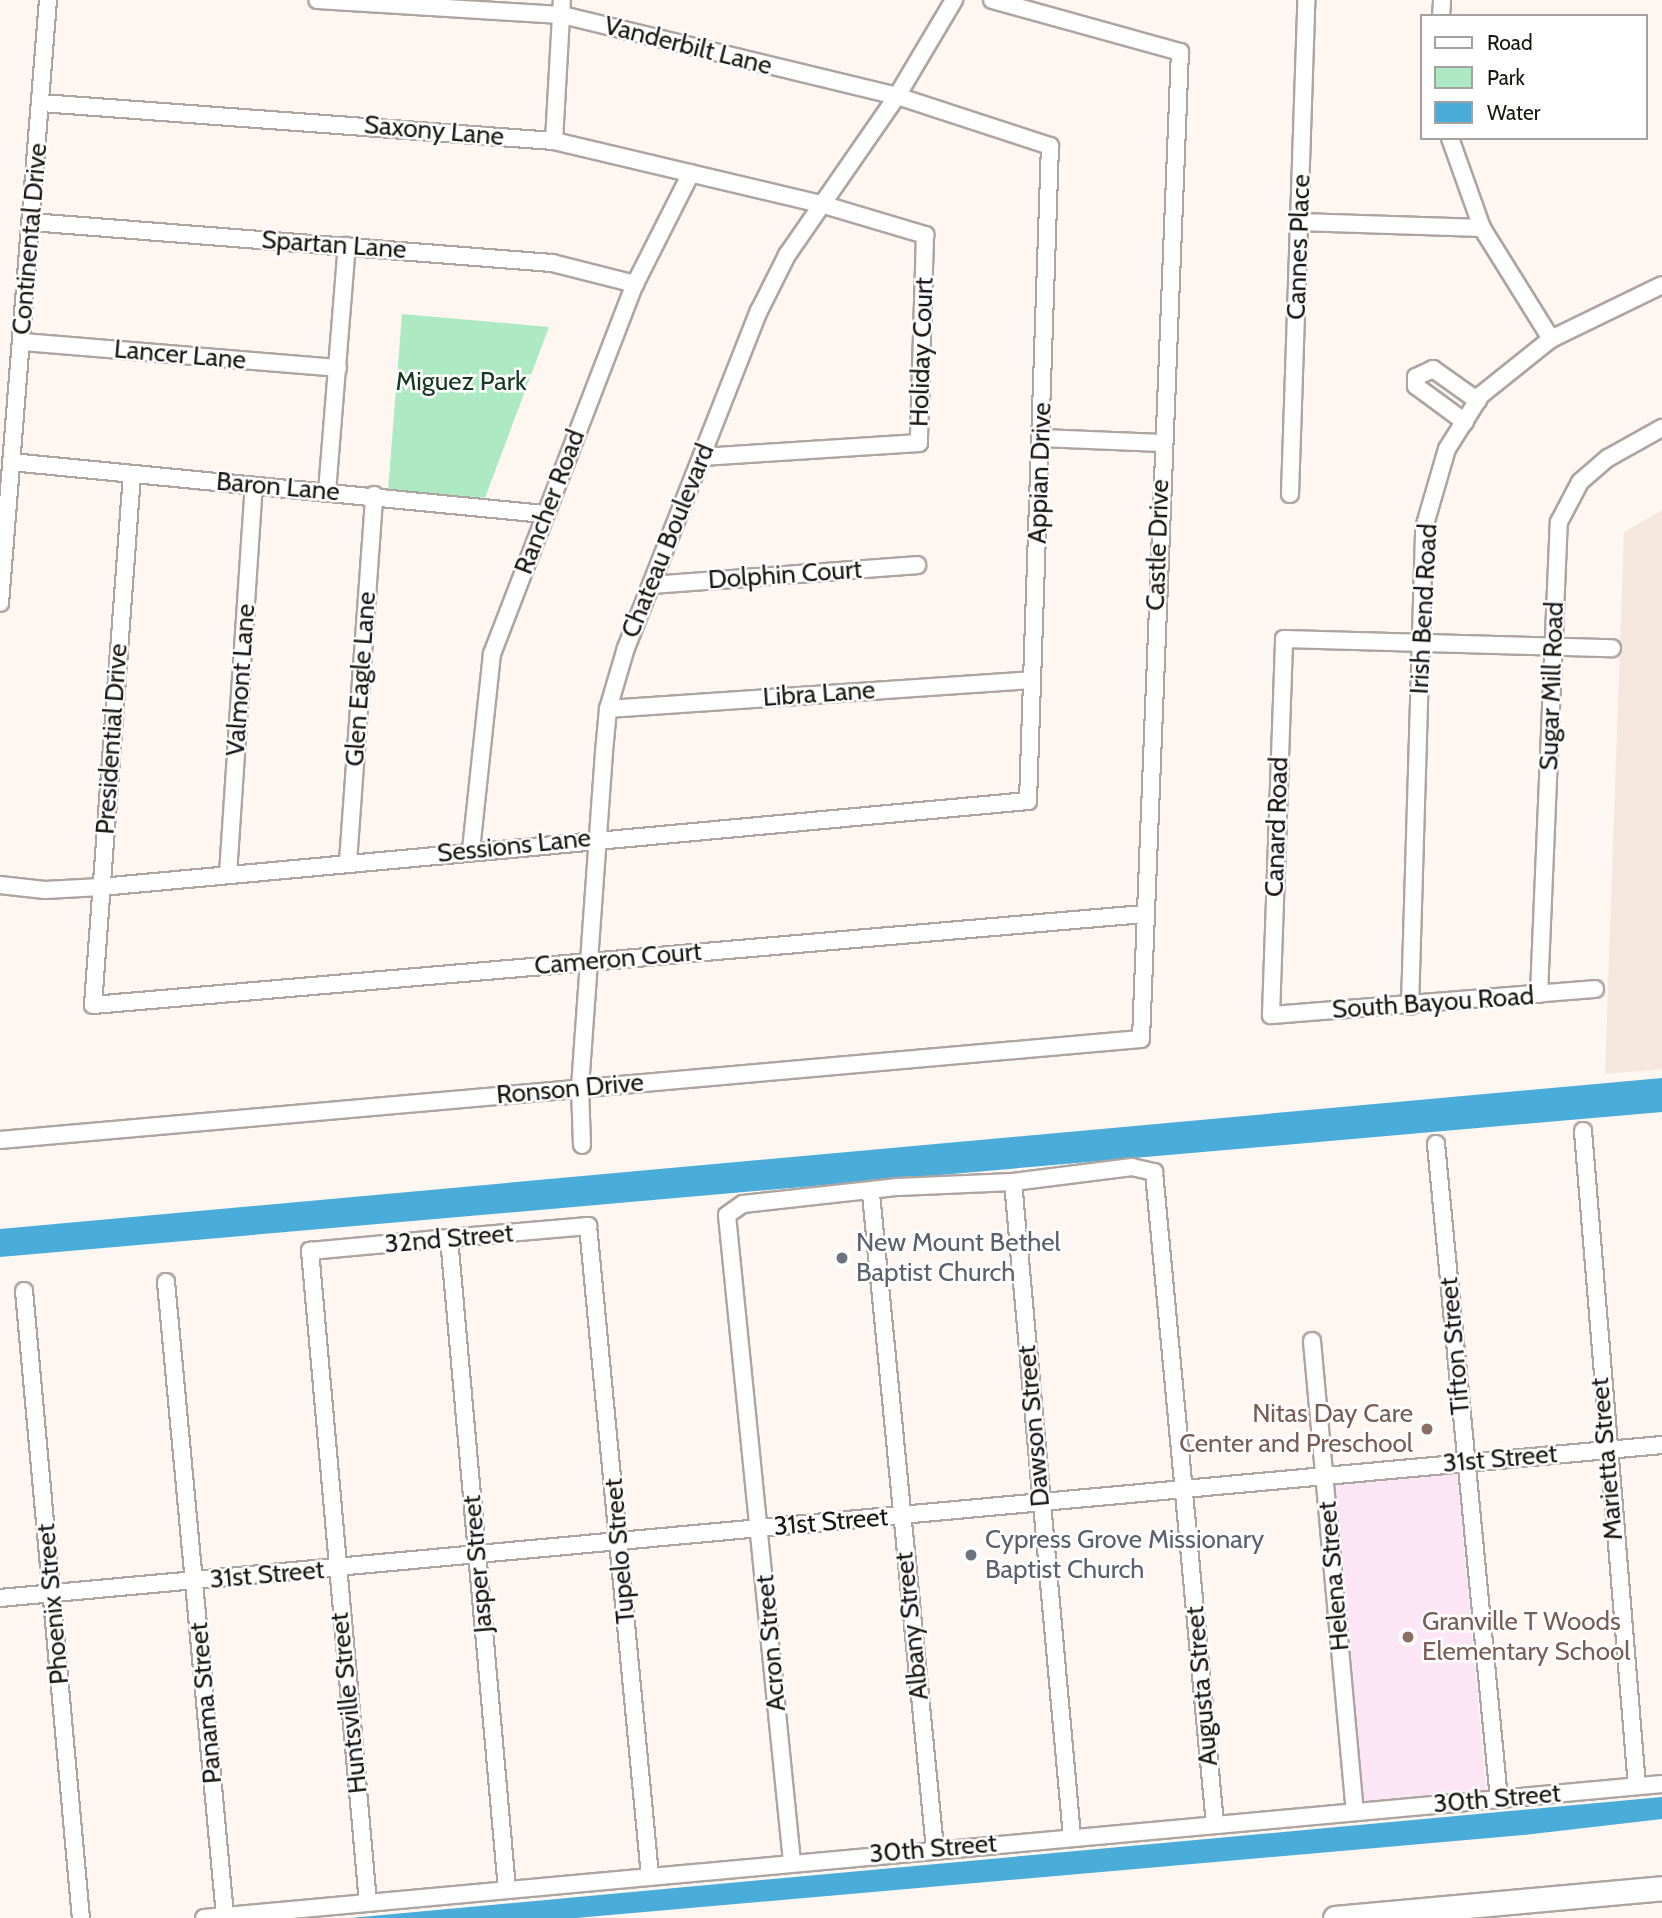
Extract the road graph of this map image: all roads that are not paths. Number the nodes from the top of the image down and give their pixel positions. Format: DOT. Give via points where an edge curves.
graph roads {
  1 [pos="48,0"];
  2 [pos="317,0"];
  3 [pos="954,0"];
  4 [pos="992,0"];
  5 [pos="1306,0"];
  6 [pos="561,8"];
  7 [pos="897,96"];
  8 [pos="41,103"];
  9 [pos="1451,140"];
  10 [pos="554,141"];
  11 [pos="1050,146"];
  12 [pos="691,173"];
  13 [pos="821,204"];
  14 [pos="31,222"];
  15 [pos="1300,222"];
  16 [pos="1482,228"];
  17 [pos="347,246"];
  18 [pos="635,284"];
  19 [pos="1662,285"];
  20 [pos="1551,339"];
  21 [pos="22,342"];
  22 [pos="338,368"];
  23 [pos="1478,401"];
  24 [pos="1465,422"];
  25 [pos="1662,428"];
  26 [pos="1041,438"];
  27 [pos="1162,443"];
  28 [pos="701,457"];
  29 [pos="11,462"];
  30 [pos="132,474"];
  31 [pos="254,486"];
  32 [pos="327,492"];
  33 [pos="1290,494"];
  34 [pos="374,495"];
  35 [pos="544,514"];
  36 [pos="917,565"];
  37 [pos="653,585"];
  38 [pos="0,603"];
  39 [pos="1420,643"];
  40 [pos="1553,646"];
  41 [pos="1612,648"];
  42 [pos="1031,680"];
  43 [pos="608,709"];
  44 [pos="1028,801"];
  45 [pos="599,838"];
  46 [pos="471,850"];
  47 [pos="348,862"];
  48 [pos="228,874"];
  49 [pos="0,885"];
  50 [pos="101,887"];
  51 [pos="1143,914"];
  52 [pos="590,962"];
  53 [pos="1595,989"];
  54 [pos="1539,995"];
  55 [pos="93,1005"];
  56 [pos="1410,1006"];
  57 [pos="1271,1015"];
  58 [pos="1141,1039"];
  59 [pos="580,1087"];
  60 [pos="1583,1131"];
  61 [pos="0,1140"];
  62 [pos="1436,1144"];
  63 [pos="582,1145"];
  64 [pos="1013,1182"];
  65 [pos="871,1194"];
  66 [pos="588,1226"];
  67 [pos="449,1238"];
  68 [pos="310,1251"];
  69 [pos="166,1282"];
  70 [pos="24,1291"];
  71 [pos="1312,1341"];
  72 [pos="1662,1445"];
  73 [pos="1605,1450"];
  74 [pos="1466,1462"];
  75 [pos="1325,1476"];
  76 [pos="1184,1489"];
  77 [pos="1041,1503"];
  78 [pos="900,1515"];
  79 [pos="761,1528"];
  80 [pos="619,1542"];
  81 [pos="477,1556"];
  82 [pos="335,1569"];
  83 [pos="196,1581"];
  84 [pos="52,1594"];
  85 [pos="0,1598"];
  86 [pos="1662,1784"];
  87 [pos="1637,1786"];
  88 [pos="1499,1799"];
  89 [pos="1355,1812"];
  90 [pos="1215,1824"];
  91 [pos="1072,1837"];
  92 [pos="935,1849"];
  93 [pos="792,1863"];
  94 [pos="650,1876"];
  95 [pos="1662,1888"];
  96 [pos="507,1889"];
  97 [pos="368,1903"];
  98 [pos="225,1916"];
  99 [pos="81,1918"];
  100 [pos="204,1918"];
  101 [pos="1335,1918"];
  1 -- 8 [label="street, Continental Drive"];
  2 -- 6 [label="street, Vanderbilt Lane"];
  3 -- 7 [label="street, Chateau Boulevard"];
  4 -- 27 [label="street, Castle Drive" via="1180,52"];
  5 -- 15 [label="street, Cannes Place"];
  6 -- 7 [label="street, Vanderbilt Lane"];
  6 -- 10 [label="street"];
  7 -- 11 [label="street, Vanderbilt Lane"];
  7 -- 13 [label="street, Chateau Boulevard"];
  8 -- 10 [label="street, Saxony Lane"];
  8 -- 14 [label="street, Continental Drive"];
  9 -- 16 [label="street"];
  10 -- 12 [label="street, Saxony Lane"];
  11 -- 26 [label="street, Appian Drive"];
  12 -- 13 [label="street, Saxony Lane"];
  12 -- 18 [label="street, Rancher Road"];
  13 -- 28 [label="street, Chateau Boulevard" via="759,311"];
  13 -- 28 [label="street, Holiday Court" via="925,235 919,443"];
  14 -- 17 [label="street, Spartan Lane"];
  14 -- 21 [label="street, Continental Drive"];
  15 -- 16 [label="street"];
  15 -- 33 [label="street, Cannes Place"];
  16 -- 20 [label="street"];
  17 -- 18 [label="street, Spartan Lane" via="552,263"];
  17 -- 22 [label="street"];
  18 -- 35 [label="street, Rancher Road"];
  19 -- 20 [label="street, Irish Bend Road"];
  20 -- 23 [label="street, Irish Bend Road"];
  21 -- 22 [label="street, Lancer Lane"];
  21 -- 29 [label="street, Continental Drive"];
  22 -- 32 [label="street"];
  23 -- 24 [label="street, Irish Bend Road"];
  23 -- 24 [label="street" via="1433,369 1416,377 1416,386"];
  24 -- 39 [label="street, Irish Bend Road" via="1447,449 1424,528"];
  25 -- 40 [label="street, Sugar Mill Road" via="1608,458 1565,503 1559,522"];
  26 -- 27 [label="street"];
  26 -- 42 [label="street, Appian Drive"];
  27 -- 51 [label="street, Castle Drive"];
  28 -- 37 [label="street, Chateau Boulevard"];
  29 -- 30 [label="street, Baron Lane"];
  29 -- 38 [label="street, Continental Drive"];
  30 -- 31 [label="street, Baron Lane"];
  30 -- 50 [label="street, Presidential Drive"];
  31 -- 32 [label="street, Baron Lane"];
  31 -- 48 [label="street, Valmont Lane"];
  32 -- 34 [label="street, Baron Lane"];
  34 -- 35 [label="street, Baron Lane"];
  34 -- 47 [label="street, Glen Eagle Lane"];
  35 -- 46 [label="street, Rancher Road" via="492,654"];
  36 -- 37 [label="street, Dolphin Court"];
  37 -- 43 [label="street, Chateau Boulevard" via="626,648"];
  39 -- 40 [label="street"];
  39 -- 56 [label="street, Irish Bend Road"];
  39 -- 57 [label="street, Canard Road" via="1284,639"];
  40 -- 41 [label="street"];
  40 -- 54 [label="street, Sugar Mill Road"];
  42 -- 43 [label="street, Libra Lane"];
  42 -- 44 [label="street, Appian Drive"];
  43 -- 45 [label="street, Chateau Boulevard"];
  44 -- 45 [label="street, Sessions Lane"];
  45 -- 46 [label="street, Sessions Lane"];
  45 -- 52 [label="street, Chateau Boulevard"];
  46 -- 47 [label="street, Sessions Lane"];
  47 -- 48 [label="street, Sessions Lane"];
  48 -- 50 [label="street, Sessions Lane"];
  49 -- 50 [label="street, Sessions Lane"];
  50 -- 55 [label="street, Presidential Drive"];
  51 -- 52 [label="street, Cameron Court"];
  51 -- 58 [label="street, Castle Drive"];
  52 -- 55 [label="street, Cameron Court"];
  52 -- 59 [label="street, Chateau Boulevard"];
  53 -- 54 [label="street, South Bayou Road"];
  54 -- 56 [label="street, South Bayou Road"];
  56 -- 57 [label="street, South Bayou Road"];
  58 -- 59 [label="street, Ronson Drive"];
  59 -- 61 [label="street, Ronson Drive"];
  59 -- 63 [label="street, Chateau Boulevard"];
  60 -- 73 [label="street, Marietta Street"];
  62 -- 74 [label="street, Tifton Street"];
  64 -- 65 [label="street" via="898,1187"];
  64 -- 76 [label="street, Augusta Street" via="1132,1167 1154,1172"];
  64 -- 77 [label="street, Dawson Street"];
  65 -- 78 [label="street, Albany Street"];
  65 -- 79 [label="street, Acron Street" via="743,1204 727,1215"];
  66 -- 67 [label="street, 32nd Street"];
  66 -- 80 [label="street, Tupelo Street"];
  67 -- 68 [label="street, 32nd Street"];
  67 -- 81 [label="street, Jasper Street"];
  68 -- 82 [label="street, Huntsville Street"];
  69 -- 83 [label="street, Panama Street"];
  70 -- 84 [label="street, Phoenix Street"];
  71 -- 75 [label="street, Helena Street"];
  72 -- 73 [label="street, 31st Street"];
  73 -- 74 [label="street, 31st Street"];
  73 -- 87 [label="street, Marietta Street"];
  74 -- 75 [label="street, 31st Street"];
  74 -- 88 [label="street, Tifton Street"];
  75 -- 76 [label="street, 31st Street"];
  75 -- 89 [label="street, Helena Street"];
  76 -- 77 [label="street, 31st Street"];
  76 -- 90 [label="street, Augusta Street"];
  77 -- 78 [label="street, 31st Street"];
  77 -- 91 [label="street, Dawson Street"];
  78 -- 79 [label="street, 31st Street"];
  78 -- 92 [label="street, Albany Street"];
  79 -- 80 [label="street, 31st Street"];
  79 -- 93 [label="street, Acron Street"];
  80 -- 81 [label="street, 31st Street"];
  80 -- 94 [label="street, Tupelo Street"];
  81 -- 82 [label="street, 31st Street"];
  81 -- 96 [label="street, Jasper Street"];
  82 -- 83 [label="street, 31st Street"];
  82 -- 97 [label="street, Huntsville Street"];
  83 -- 84 [label="street, 31st Street"];
  83 -- 98 [label="street, Panama Street"];
  84 -- 85 [label="street, 31st Street"];
  84 -- 99 [label="street, Phoenix Street"];
  86 -- 87 [label="street, 30th Street"];
  87 -- 88 [label="street, 30th Street"];
  88 -- 89 [label="street, 30th Street"];
  89 -- 90 [label="street, 30th Street"];
  90 -- 91 [label="street, 30th Street"];
  91 -- 92 [label="street, 30th Street"];
  92 -- 93 [label="street, 30th Street"];
  93 -- 94 [label="street, 30th Street"];
  94 -- 96 [label="street, 30th Street"];
  95 -- 101 [label="highway"];
  96 -- 97 [label="street, 30th Street"];
  97 -- 98 [label="street, 30th Street"];
  98 -- 100 [label="street, 30th Street"];
}
